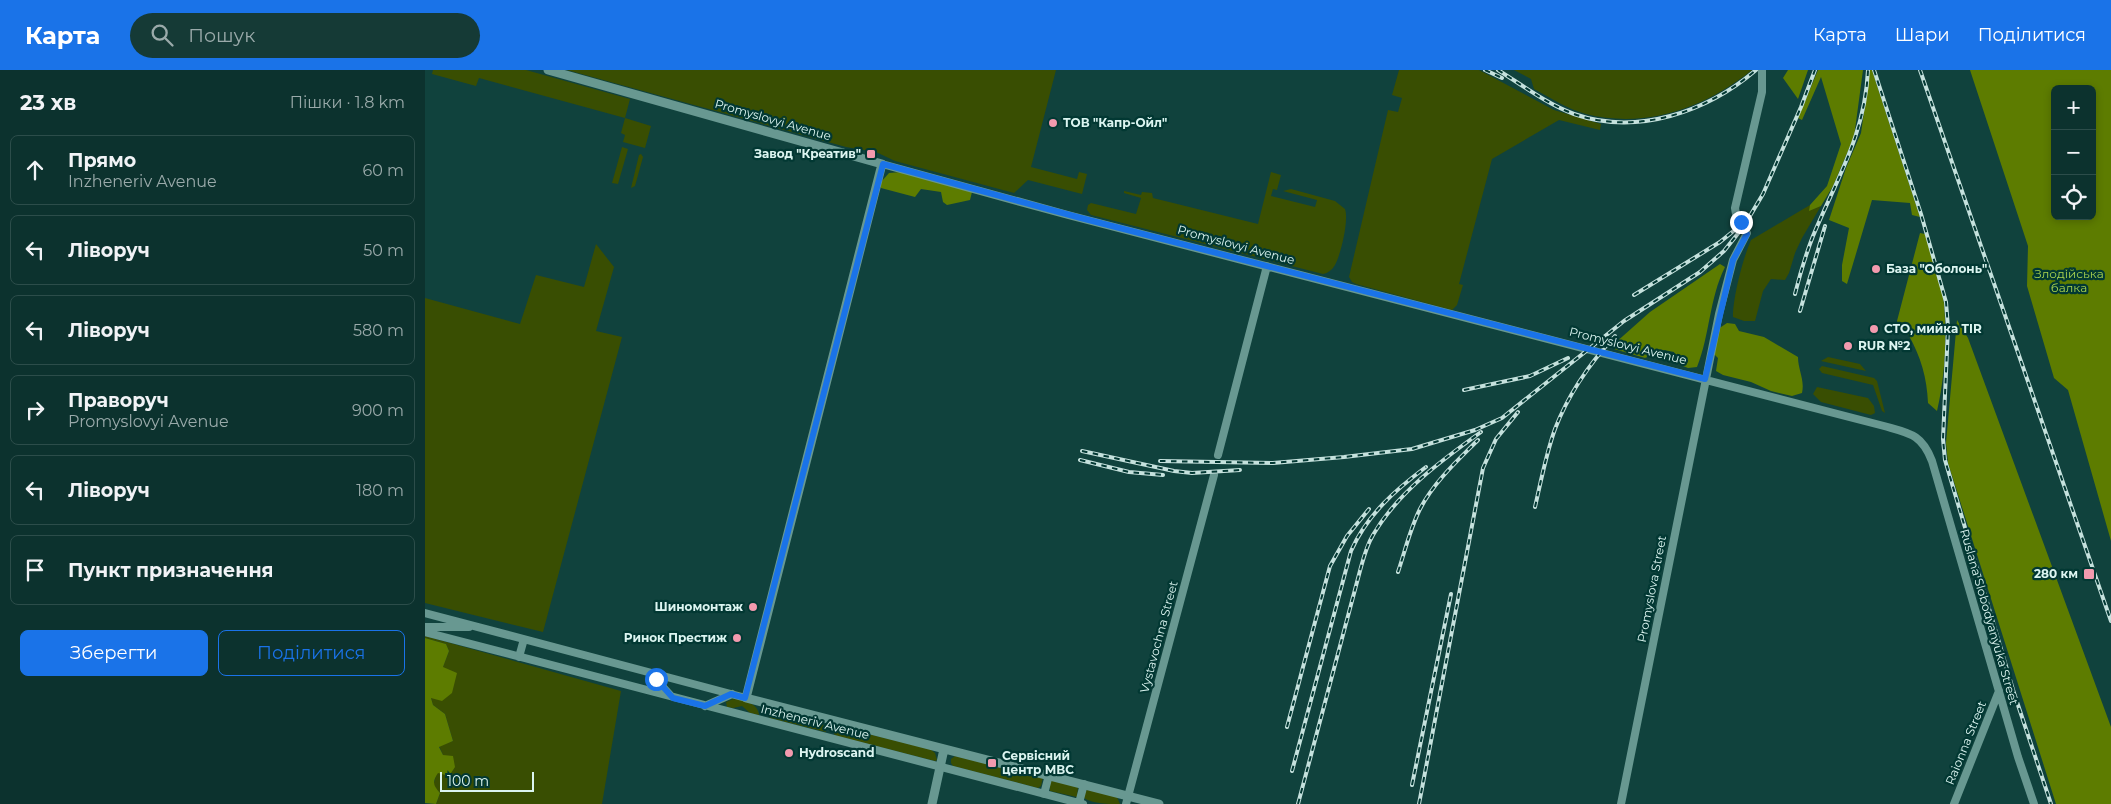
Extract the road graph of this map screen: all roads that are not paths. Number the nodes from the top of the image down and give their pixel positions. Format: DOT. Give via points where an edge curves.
graph roads {
  1 [pos="548,70"];
  2 [pos="1762,70"];
  3 [pos="883,164"];
  4 [pos="1756,233"];
  5 [pos="1746,238"];
  6 [pos="1267,266"];
  7 [pos="1705,379"];
  8 [pos="1919,439"];
  9 [pos="1218,455"];
  10 [pos="1214,476"];
  11 [pos="425,613"];
  12 [pos="476,626"];
  13 [pos="425,627"];
  14 [pos="455,628"];
  15 [pos="425,632"];
  16 [pos="524,639"];
  17 [pos="473,645"];
  18 [pos="519,657"];
  19 [pos="648,672"];
  20 [pos="1999,690"];
  21 [pos="731,694"];
  22 [pos="673,698"];
  23 [pos="745,698"];
  24 [pos="705,706"];
  25 [pos="944,749"];
  26 [pos="940,767"];
  27 [pos="1049,775"];
  28 [pos="1084,784"];
  29 [pos="1044,794"];
  30 [pos="1127,800"];
  31 [pos="932,804"];
  32 [pos="1081,804"];
  33 [pos="1159,804"];
  34 [pos="1621,804"];
  35 [pos="1954,804"];
  36 [pos="2033,804"];
  1 -- 3 [label="street, Promyslovyi Avenue"];
  2 -- 5 [label="street" via="1762,92 1735,208 1746,229"];
  3 -- 6 [label="street, Promyslovyi Avenue"];
  3 -- 23 [label="street"];
  4 -- 5 [label="street"];
  5 -- 7 [label="street, Promyslova Street" via="1733,260"];
  6 -- 7 [label="street, Promyslovyi Avenue"];
  6 -- 9 [label="street"];
  7 -- 8 [label="street, Promyslovyi Avenue" via="1884,426"];
  7 -- 34 [label="street, Promyslova Street"];
  8 -- 20 [label="street, Ruslana Slobodyanyuka Street" via="1932,461"];
  10 -- 30 [label="street, Vystavochna Street"];
  11 -- 12 [label="street"];
  12 -- 14 [label="street"];
  12 -- 16 [label="street"];
  13 -- 14 [label="street"];
  14 -- 17 [label="street"];
  15 -- 17 [label="street, Inzheneriv Avenue"];
  16 -- 18 [label="street"];
  16 -- 19 [label="street"];
  17 -- 18 [label="street, Inzheneriv Avenue"];
  18 -- 22 [label="street, Inzheneriv Avenue"];
  19 -- 21 [label="street"];
  19 -- 22 [label="street"];
  20 -- 35 [label="street, Raionna Street"];
  20 -- 36 [label="street, Ruslana Slobodyanyuka Street"];
  21 -- 23 [label="street"];
  21 -- 24 [label="street"];
  22 -- 24 [label="street, Inzheneriv Avenue"];
  23 -- 25 [label="street, Inzheneriv Avenue"];
  24 -- 26 [label="street, Inzheneriv Avenue"];
  25 -- 26 [label="street"];
  25 -- 27 [label="street, Inzheneriv Avenue"];
  26 -- 29 [label="street, Inzheneriv Avenue"];
  26 -- 31 [label="street"];
  27 -- 28 [label="street, Inzheneriv Avenue"];
  27 -- 29 [label="street"];
  28 -- 30 [label="street, Inzheneriv Avenue"];
  28 -- 32 [label="street"];
  29 -- 32 [label="street, Inzheneriv Avenue"];
  30 -- 33 [label="street, Inzheneriv Avenue"];
}
